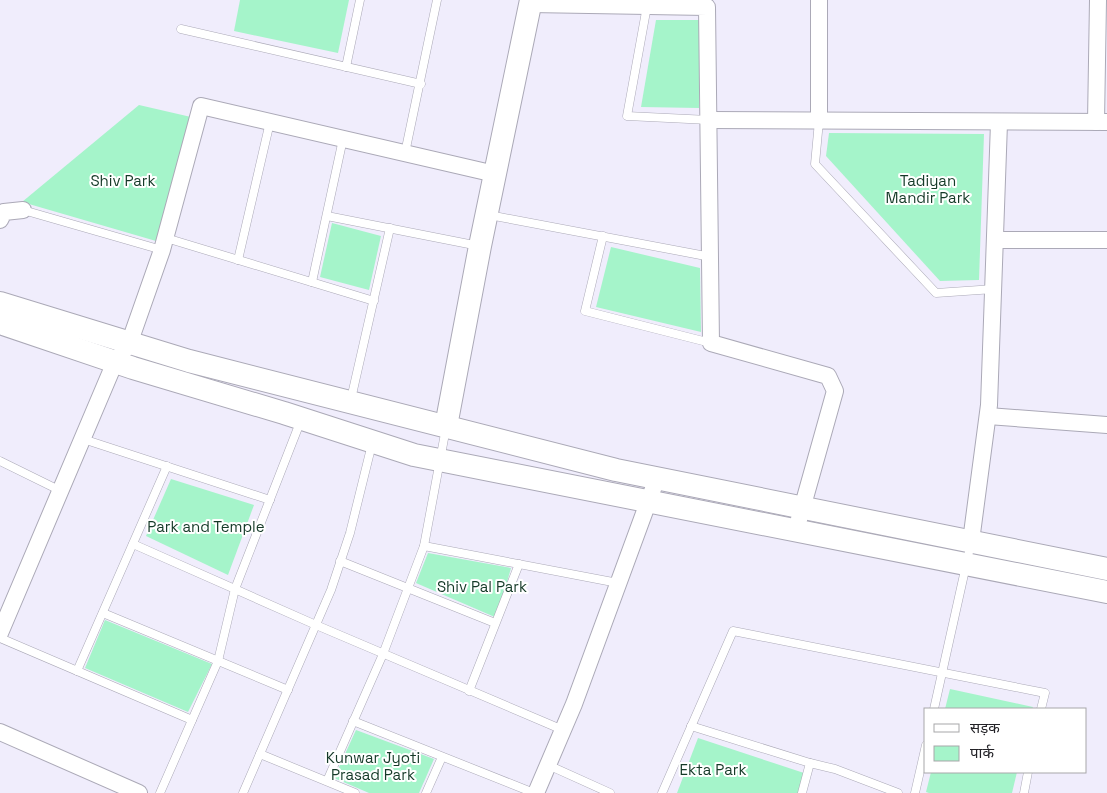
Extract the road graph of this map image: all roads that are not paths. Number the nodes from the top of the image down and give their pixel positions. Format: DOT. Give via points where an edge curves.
graph roads {
  1 [pos="360,0"];
  2 [pos="437,0"];
  3 [pos="819,0"];
  4 [pos="1098,0"];
  5 [pos="531,2"];
  6 [pos="647,6"];
  7 [pos="181,28"];
  8 [pos="346,66"];
  9 [pos="421,84"];
  10 [pos="709,120"];
  11 [pos="819,121"];
  12 [pos="270,122"];
  13 [pos="1101,122"];
  14 [pos="999,123"];
  15 [pos="343,139"];
  16 [pos="405,154"];
  17 [pos="495,174"];
  18 [pos="23,210"];
  19 [pos="487,214"];
  20 [pos="327,216"];
  21 [pos="0,220"];
  22 [pos="390,228"];
  23 [pos="603,236"];
  24 [pos="995,240"];
  25 [pos="1107,240"];
  26 [pos="164,244"];
  27 [pos="480,246"];
  28 [pos="711,257"];
  29 [pos="238,260"];
  30 [pos="312,282"];
  31 [pos="994,288"];
  32 [pos="374,301"];
  33 [pos="0,303"];
  34 [pos="0,323"];
  35 [pos="711,343"];
  36 [pos="129,344"];
  37 [pos="115,362"];
  38 [pos="350,402"];
  39 [pos="988,416"];
  40 [pos="301,418"];
  41 [pos="1107,425"];
  42 [pos="446,426"];
  43 [pos="83,439"];
  44 [pos="373,442"];
  45 [pos="440,460"];
  46 [pos="0,461"];
  47 [pos="167,466"];
  48 [pos="657,478"];
  49 [pos="61,491"];
  50 [pos="270,500"];
  51 [pos="650,501"];
  52 [pos="803,508"];
  53 [pos="796,530"];
  54 [pos="971,541"];
  55 [pos="133,544"];
  56 [pos="424,546"];
  57 [pos="340,561"];
  58 [pos="519,564"];
  59 [pos="966,564"];
  60 [pos="1107,568"];
  61 [pos="619,583"];
  62 [pos="407,588"];
  63 [pos="235,589"];
  64 [pos="1107,592"];
  65 [pos="103,613"];
  66 [pos="496,623"];
  67 [pos="316,625"];
  68 [pos="0,634"];
  69 [pos="0,638"];
  70 [pos="383,654"];
  71 [pos="218,661"];
  72 [pos="77,671"];
  73 [pos="942,673"];
  74 [pos="288,690"];
  75 [pos="469,690"];
  76 [pos="934,708"];
  77 [pos="1041,708"];
  78 [pos="192,720"];
  79 [pos="353,721"];
  80 [pos="692,726"];
  81 [pos="563,730"];
  82 [pos="0,732"];
  83 [pos="260,754"];
  84 [pos="924,755"];
  85 [pos="442,757"];
  86 [pos="810,763"];
  87 [pos="548,765"];
  88 [pos="1028,773"];
  89 [pos="327,781"];
  90 [pos="139,793"];
  91 [pos="160,793"];
  92 [pos="243,793"];
  93 [pos="355,793"];
  94 [pos="426,793"];
  95 [pos="535,793"];
  96 [pos="610,793"];
  97 [pos="662,793"];
  98 [pos="802,793"];
  99 [pos="898,793"];
  100 [pos="915,793"];
  101 [pos="1024,793"];
  1 -- 8 [label="lane"];
  2 -- 9 [label="lane"];
  3 -- 11 [label="street"];
  4 -- 13 [label="street"];
  5 -- 6 [label="street"];
  5 -- 17 [label="street"];
  6 -- 10 [label="street" via="706,7"];
  6 -- 10 [label="lane" via="627,116"];
  7 -- 8 [label="lane"];
  8 -- 9 [label="lane"];
  9 -- 16 [label="lane"];
  10 -- 11 [label="street"];
  10 -- 28 [label="street"];
  11 -- 14 [label="street"];
  11 -- 31 [label="lane" via="815,164 936,293"];
  12 -- 15 [label="street"];
  12 -- 26 [label="street" via="201,106"];
  12 -- 29 [label="lane"];
  13 -- 14 [label="street"];
  14 -- 24 [label="street"];
  15 -- 16 [label="street"];
  15 -- 20 [label="lane"];
  16 -- 17 [label="street"];
  17 -- 19 [label="street"];
  18 -- 21 [label="street" via="4,212"];
  18 -- 26 [label="lane"];
  19 -- 23 [label="lane"];
  19 -- 27 [label="street"];
  20 -- 22 [label="lane"];
  20 -- 30 [label="lane"];
  22 -- 27 [label="lane"];
  22 -- 32 [label="lane"];
  23 -- 28 [label="lane"];
  23 -- 35 [label="lane" via="585,312"];
  24 -- 25 [label="street"];
  24 -- 31 [label="street"];
  26 -- 29 [label="lane"];
  26 -- 36 [label="street"];
  27 -- 42 [label="street"];
  28 -- 35 [label="street"];
  29 -- 30 [label="lane"];
  30 -- 32 [label="lane"];
  31 -- 39 [label="street"];
  32 -- 38 [label="lane"];
  33 -- 36 [label="street"];
  34 -- 37 [label="street"];
  35 -- 52 [label="street" via="828,376 835,391"];
  36 -- 37 [label="street"];
  36 -- 38 [label="street"];
  37 -- 40 [label="street"];
  37 -- 43 [label="street"];
  38 -- 42 [label="street"];
  39 -- 41 [label="street"];
  39 -- 54 [label="street"];
  40 -- 44 [label="street"];
  40 -- 50 [label="lane"];
  42 -- 45 [label="lane"];
  42 -- 48 [label="street"];
  43 -- 47 [label="lane"];
  43 -- 49 [label="street"];
  44 -- 45 [label="street"];
  44 -- 57 [label="lane"];
  45 -- 51 [label="street"];
  45 -- 56 [label="lane"];
  46 -- 49 [label="lane"];
  47 -- 50 [label="lane"];
  47 -- 55 [label="lane"];
  48 -- 51 [label="street"];
  48 -- 52 [label="street"];
  49 -- 68 [label="street"];
  50 -- 63 [label="lane"];
  51 -- 53 [label="street"];
  51 -- 61 [label="street"];
  52 -- 53 [label="street"];
  52 -- 54 [label="street"];
  53 -- 59 [label="street"];
  54 -- 59 [label="lane"];
  54 -- 60 [label="street"];
  55 -- 63 [label="lane"];
  55 -- 65 [label="lane"];
  56 -- 58 [label="lane"];
  56 -- 62 [label="lane"];
  57 -- 62 [label="lane"];
  57 -- 67 [label="lane"];
  58 -- 61 [label="lane"];
  58 -- 66 [label="lane"];
  59 -- 64 [label="street"];
  59 -- 73 [label="lane"];
  61 -- 81 [label="street"];
  62 -- 66 [label="lane"];
  62 -- 70 [label="lane"];
  63 -- 67 [label="lane"];
  63 -- 71 [label="lane"];
  65 -- 71 [label="lane"];
  65 -- 72 [label="lane"];
  66 -- 75 [label="lane"];
  67 -- 70 [label="lane"];
  67 -- 74 [label="lane"];
  69 -- 72 [label="lane"];
  70 -- 75 [label="lane"];
  70 -- 79 [label="lane"];
  71 -- 74 [label="lane"];
  71 -- 78 [label="lane"];
  72 -- 78 [label="lane"];
  73 -- 76 [label="lane"];
  73 -- 77 [label="lane" via="1044,693"];
  73 -- 80 [label="lane" via="733,632"];
  74 -- 83 [label="lane"];
  75 -- 81 [label="lane"];
  78 -- 91 [label="lane"];
  79 -- 85 [label="lane"];
  79 -- 89 [label="lane"];
  80 -- 86 [label="lane"];
  80 -- 97 [label="lane"];
  81 -- 87 [label="street"];
  82 -- 90 [label="street"];
  83 -- 89 [label="lane"];
  83 -- 92 [label="lane"];
  84 -- 100 [label="lane"];
  85 -- 94 [label="lane"];
  85 -- 95 [label="lane"];
  86 -- 98 [label="lane"];
  86 -- 99 [label="lane"];
  87 -- 95 [label="street"];
  87 -- 96 [label="lane"];
  88 -- 101 [label="lane"];
  89 -- 93 [label="lane"];
}
